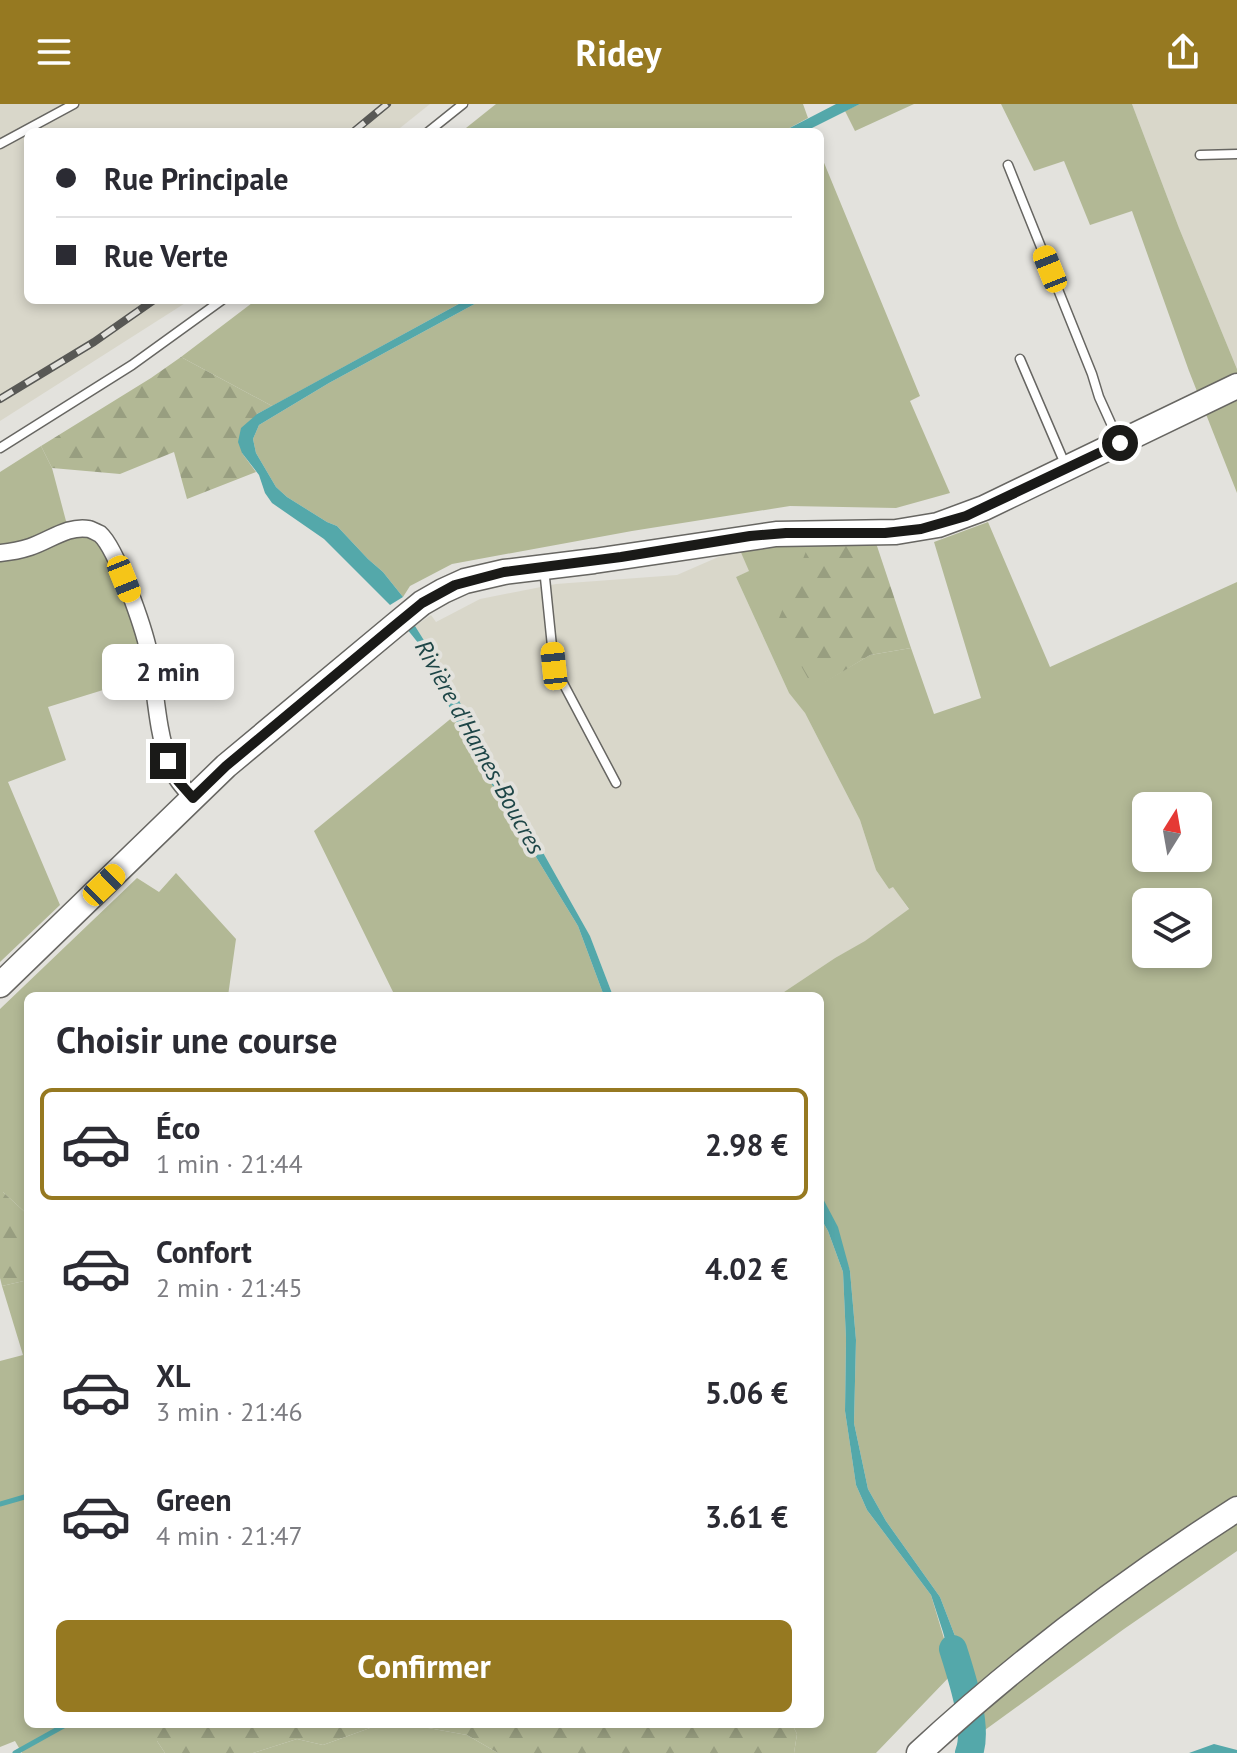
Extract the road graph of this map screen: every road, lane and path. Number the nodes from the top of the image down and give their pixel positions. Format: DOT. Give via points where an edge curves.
graph roads {
  1 [pos="74,104"];
  2 [pos="463,104"];
  3 [pos="30,128"];
  4 [pos="433,128"];
  5 [pos="24,131"];
  6 [pos="0,144"];
  7 [pos="1237,154"];
  8 [pos="1200,155"];
  9 [pos="1008,165"];
  10 [pos="216,304"];
  11 [pos="1020,359"];
  12 [pos="1237,386"];
  13 [pos="1120,443"];
  14 [pos="0,448"];
  15 [pos="1067,468"];
  16 [pos="0,553"];
  17 [pos="544,567"];
  18 [pos="616,783"];
  19 [pos="193,798"];
  20 [pos="0,985"];
  21 [pos="1237,1509"];
  22 [pos="919,1753"];
  1 -- 3 [label="lane"];
  2 -- 4 [label="lane"];
  5 -- 6 [label="lane"];
  7 -- 8 [label="lane"];
  9 -- 13 [label="lane"];
  10 -- 14 [label="lane" via="132,365"];
  11 -- 15 [label="lane"];
  12 -- 13 [label="street"];
  13 -- 15 [label="street"];
  15 -- 17 [label="street" via="966,516 921,529 776,534"];
  16 -- 19 [label="street" via="82,528 106,542 147,642 168,761"];
  17 -- 18 [label="lane" via="554,666"];
  17 -- 19 [label="street" via="465,581 422,603"];
  19 -- 20 [label="street"];
  21 -- 22 [label="street" via="1092,1609"];
}
